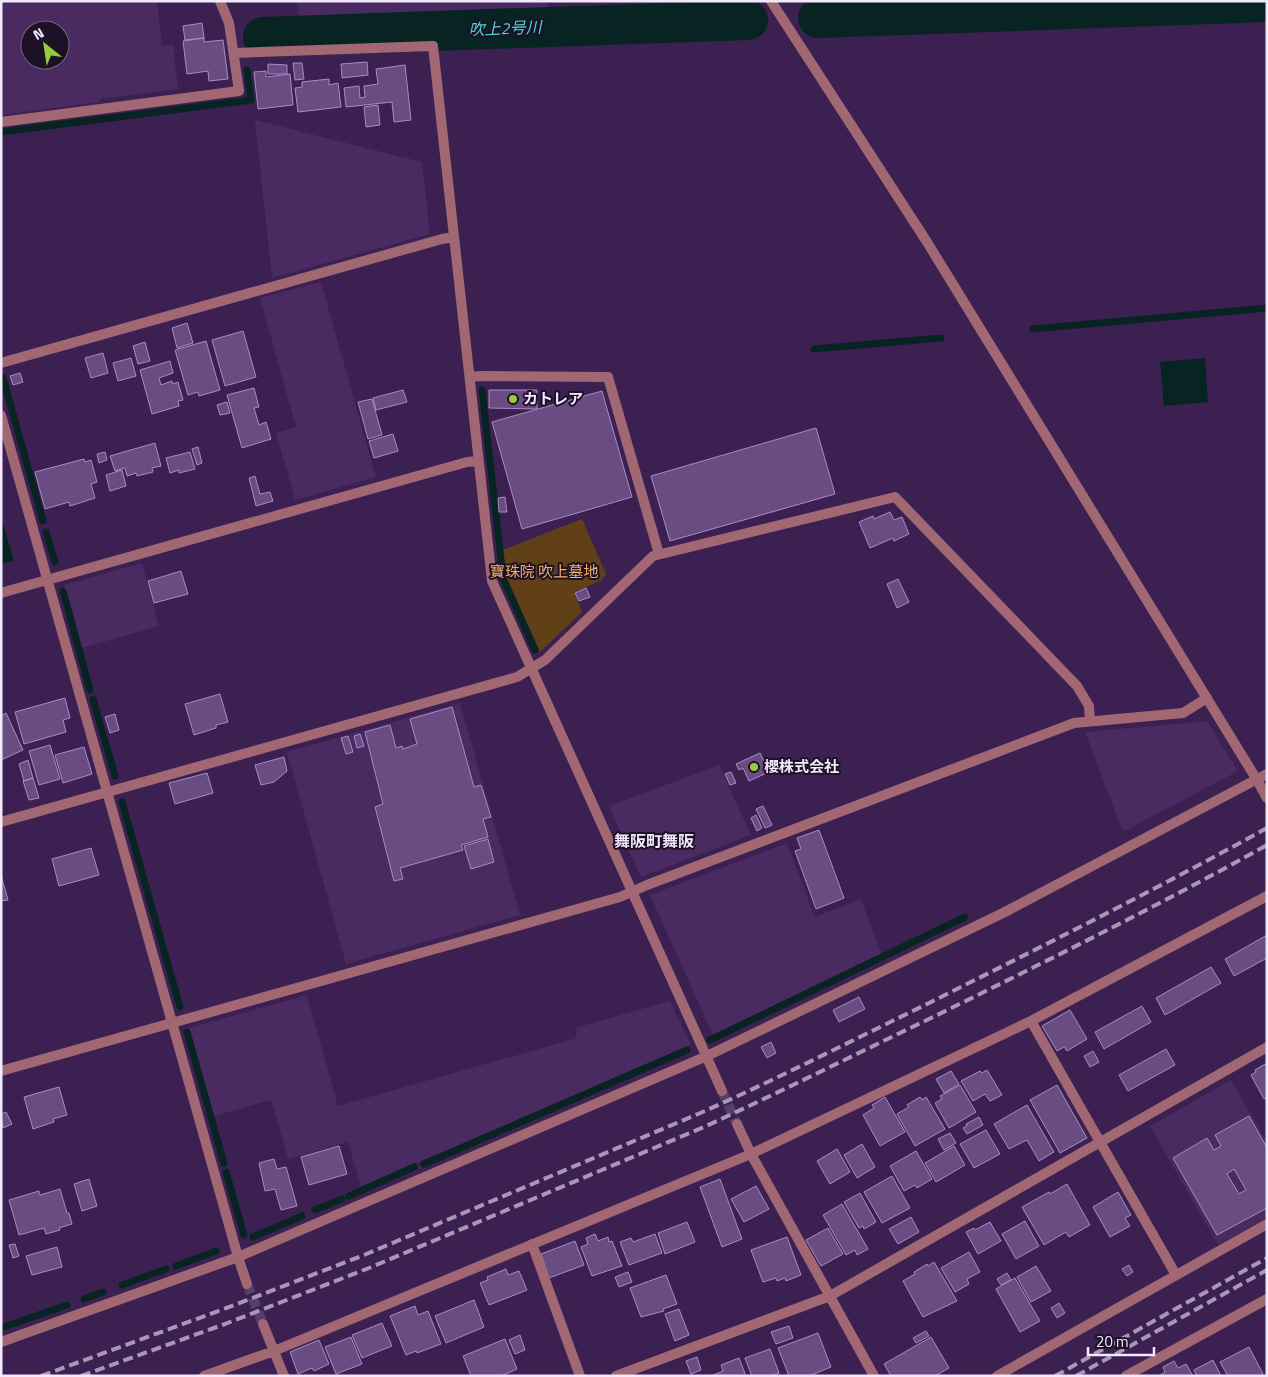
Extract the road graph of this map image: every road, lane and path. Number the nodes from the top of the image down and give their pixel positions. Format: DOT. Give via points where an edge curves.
graph roads {
  1 [pos="220,1"];
  2 [pos="771,1"];
  3 [pos="235,54"];
  4 [pos="1,122"];
  5 [pos="454,237"];
  6 [pos="1,363"];
  7 [pos="470,378"];
  8 [pos="1,415"];
  9 [pos="478,460"];
  10 [pos="658,554"];
  11 [pos="48,580"];
  12 [pos="1,593"];
  13 [pos="531,669"];
  14 [pos="1207,698"];
  15 [pos="1090,722"];
  16 [pos="1267,774"];
  17 [pos="1257,780"];
  18 [pos="107,792"];
  19 [pos="1267,798"];
  20 [pos="1,822"];
  21 [pos="632,892"];
  22 [pos="1267,896"];
  23 [pos="1031,1021"];
  24 [pos="172,1023"];
  25 [pos="1267,1047"];
  26 [pos="707,1056"];
  27 [pos="1,1071"];
  28 [pos="722,1091"];
  29 [pos="738,1124"];
  30 [pos="1100,1142"];
  31 [pos="751,1154"];
  32 [pos="1267,1224"];
  33 [pos="532,1244"];
  34 [pos="238,1257"];
  35 [pos="1176,1275"];
  36 [pos="247,1284"];
  37 [pos="830,1296"];
  38 [pos="1267,1299"];
  39 [pos="263,1324"];
  40 [pos="1,1342"];
  41 [pos="274,1350"];
  42 [pos="204,1376"];
  43 [pos="284,1376"];
  44 [pos="580,1376"];
  45 [pos="616,1376"];
  46 [pos="874,1376"];
  47 [pos="997,1376"];
  48 [pos="1126,1376"];
  1 -- 3 [label="street" via="230,23"];
  2 -- 14 [label="street" via="932,250"];
  3 -- 4 [label="street" via="239,91"];
  3 -- 5 [label="street" via="433,46"];
  5 -- 6 [label="street"];
  5 -- 7 [label="street"];
  7 -- 9 [label="street"];
  7 -- 10 [label="street" via="608,377"];
  8 -- 11 [label="street"];
  9 -- 11 [label="street"];
  9 -- 13 [label="street" via="492,581"];
  10 -- 13 [label="street" via="545,660"];
  10 -- 15 [label="street" via="895,497 1077,686 1089,706"];
  11 -- 12 [label="street"];
  11 -- 18 [label="street"];
  13 -- 18 [label="street" via="516,677"];
  13 -- 21 [label="street"];
  14 -- 15 [label="street" via="1183,713"];
  14 -- 17 [label="street"];
  15 -- 21 [label="street" via="1074,723"];
  16 -- 17 [label="street"];
  17 -- 19 [label="street"];
  17 -- 26 [label="street" via="971,929"];
  18 -- 20 [label="street"];
  18 -- 24 [label="street"];
  21 -- 24 [label="street"];
  21 -- 26 [label="street"];
  22 -- 23 [label="street"];
  23 -- 30 [label="street"];
  23 -- 31 [label="street"];
  24 -- 27 [label="street"];
  24 -- 34 [label="street"];
  25 -- 30 [label="street"];
  26 -- 28 [label="street"];
  26 -- 34 [label="street"];
  29 -- 31 [label="street"];
  30 -- 35 [label="street"];
  30 -- 37 [label="street"];
  31 -- 33 [label="street"];
  31 -- 37 [label="street"];
  32 -- 35 [label="street"];
  33 -- 41 [label="street"];
  33 -- 44 [label="street"];
  34 -- 36 [label="street"];
  34 -- 40 [label="street"];
  35 -- 47 [label="street"];
  37 -- 45 [label="street"];
  37 -- 46 [label="street"];
  38 -- 48 [label="street"];
  39 -- 41 [label="street"];
  41 -- 42 [label="street"];
  41 -- 43 [label="street"];
}
